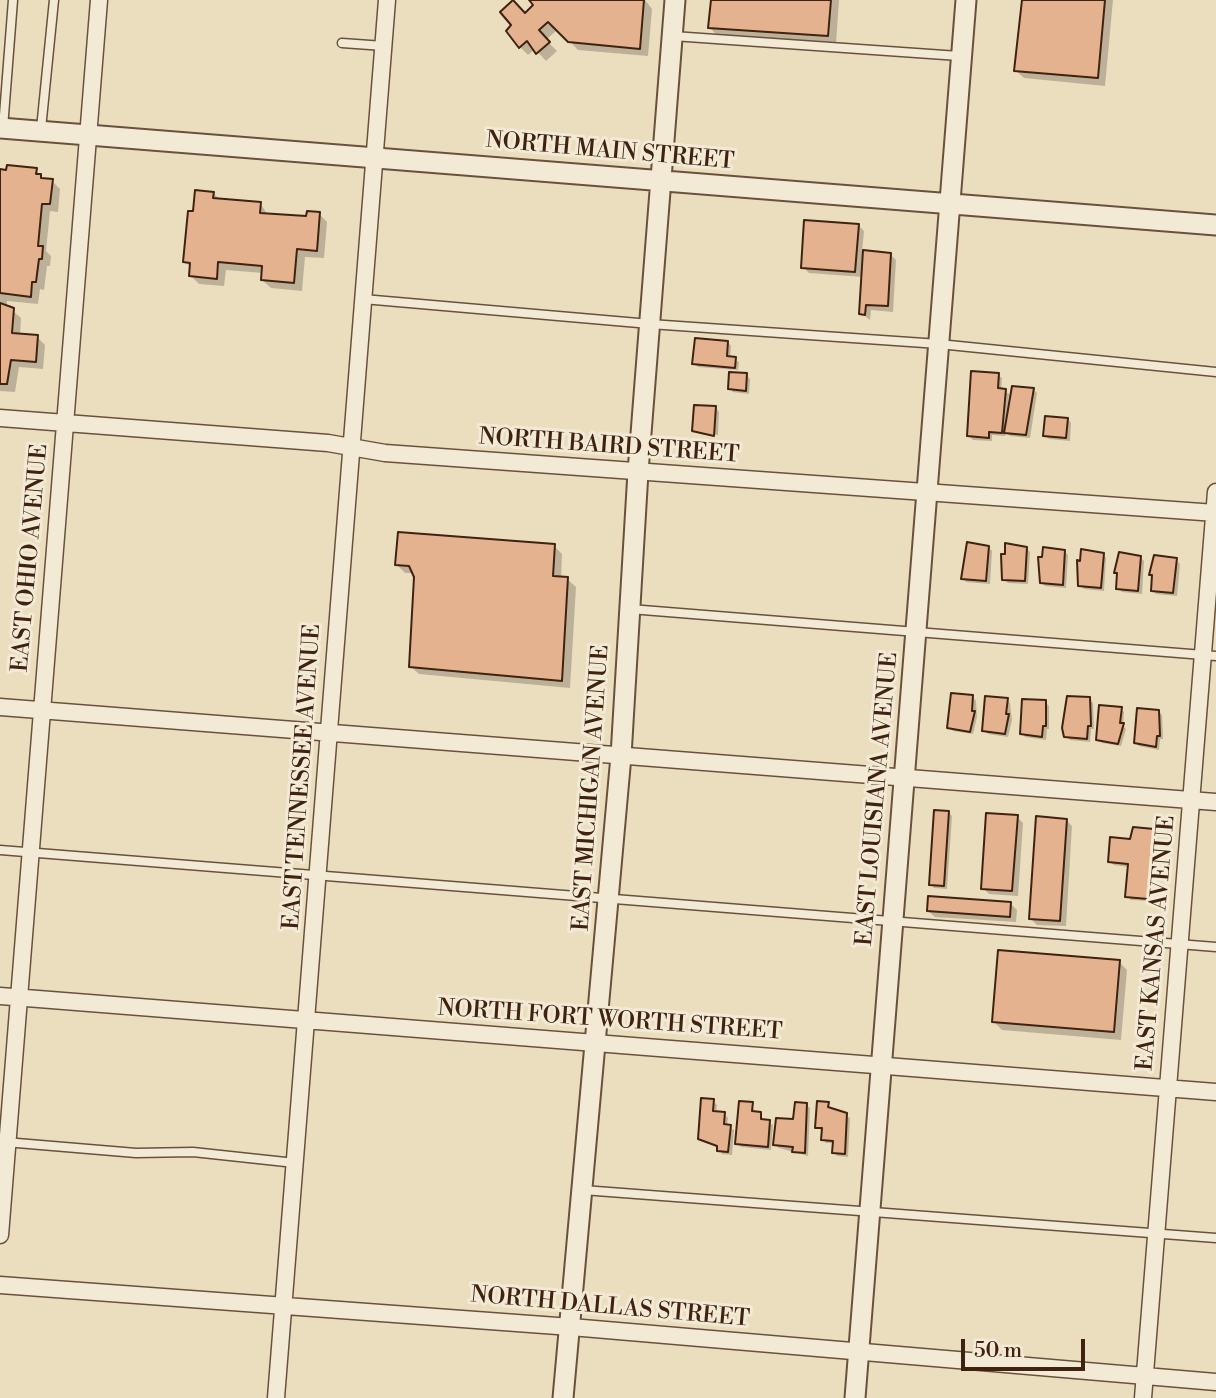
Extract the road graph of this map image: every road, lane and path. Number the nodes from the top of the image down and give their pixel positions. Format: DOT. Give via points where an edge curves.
graph roads {
  1 [pos="13,0"];
  2 [pos="54,0"];
  3 [pos="99,0"];
  4 [pos="387,0"];
  5 [pos="676,0"];
  6 [pos="966,0"];
  7 [pos="673,36"];
  8 [pos="342,43"];
  9 [pos="384,46"];
  10 [pos="962,57"];
  11 [pos="1,128"];
  12 [pos="41,131"];
  13 [pos="88,135"];
  14 [pos="375,159"];
  15 [pos="661,181"];
  16 [pos="950,204"];
  17 [pos="1216,225"];
  18 [pos="363,299"];
  19 [pos="650,324"];
  20 [pos="939,344"];
  21 [pos="1216,372"];
  22 [pos="0,418"];
  23 [pos="65,423"];
  24 [pos="351,448"];
  25 [pos="638,472"];
  26 [pos="927,492"];
  27 [pos="1216,492"];
  28 [pos="1215,513"];
  29 [pos="630,609"];
  30 [pos="916,633"];
  31 [pos="1210,656"];
  32 [pos="0,707"];
  33 [pos="42,710"];
  34 [pos="329,732"];
  35 [pos="621,756"];
  36 [pos="904,778"];
  37 [pos="1191,800"];
  38 [pos="1216,802"];
  39 [pos="0,850"];
  40 [pos="30,852"];
  41 [pos="318,877"];
  42 [pos="608,897"];
  43 [pos="893,920"];
  44 [pos="1179,944"];
  45 [pos="1216,947"];
  46 [pos="0,996"];
  47 [pos="19,998"];
  48 [pos="307,1021"];
  49 [pos="596,1042"];
  50 [pos="882,1065"];
  51 [pos="1168,1088"];
  52 [pos="1216,1092"];
  53 [pos="5,1110"];
  54 [pos="4,1142"];
  55 [pos="295,1163"];
  56 [pos="583,1190"];
  57 [pos="870,1211"];
  58 [pos="1156,1234"];
  59 [pos="0,1235"];
  60 [pos="1216,1238"];
  61 [pos="0,1285"];
  62 [pos="283,1306"];
  63 [pos="571,1327"];
  64 [pos="859,1352"];
  65 [pos="1144,1376"];
  66 [pos="1216,1382"];
  67 [pos="276,1398"];
  68 [pos="563,1398"];
  69 [pos="855,1398"];
  70 [pos="1143,1398"];
  1 -- 11 [label="lane"];
  2 -- 12 [label="lane"];
  3 -- 13 [label="street, EAST OHIO AVENUE"];
  4 -- 9 [label="street, EAST TENNESSEE AVENUE"];
  5 -- 7 [label="street, EAST MICHIGAN AVENUE"];
  6 -- 10 [label="street, EAST LOUISIANA AVENUE"];
  7 -- 10 [label="lane"];
  7 -- 15 [label="street, EAST MICHIGAN AVENUE"];
  8 -- 9 [label="lane"];
  9 -- 14 [label="street, EAST TENNESSEE AVENUE"];
  10 -- 16 [label="street, EAST LOUISIANA AVENUE"];
  11 -- 12 [label="street, NORTH MAIN STREET"];
  12 -- 13 [label="street, NORTH MAIN STREET"];
  13 -- 14 [label="street, NORTH MAIN STREET"];
  13 -- 23 [label="street, EAST OHIO AVENUE"];
  14 -- 15 [label="street, NORTH MAIN STREET"];
  14 -- 18 [label="street, EAST TENNESSEE AVENUE"];
  15 -- 16 [label="street, NORTH MAIN STREET"];
  15 -- 19 [label="street, EAST MICHIGAN AVENUE"];
  16 -- 17 [label="street, NORTH MAIN STREET"];
  16 -- 20 [label="street, EAST LOUISIANA AVENUE"];
  18 -- 19 [label="lane"];
  18 -- 24 [label="street, EAST TENNESSEE AVENUE"];
  19 -- 20 [label="lane"];
  19 -- 25 [label="street, EAST MICHIGAN AVENUE"];
  20 -- 21 [label="lane"];
  20 -- 26 [label="street, EAST LOUISIANA AVENUE"];
  22 -- 23 [label="street, NORTH BAIRD STREET"];
  23 -- 24 [label="street, NORTH BAIRD STREET"];
  23 -- 33 [label="street, EAST OHIO AVENUE"];
  24 -- 25 [label="street, NORTH BAIRD STREET"];
  24 -- 34 [label="street, EAST TENNESSEE AVENUE"];
  25 -- 26 [label="street, NORTH BAIRD STREET"];
  25 -- 29 [label="street, EAST MICHIGAN AVENUE"];
  26 -- 28 [label="street, NORTH BAIRD STREET"];
  26 -- 30 [label="street, EAST LOUISIANA AVENUE"];
  27 -- 28 [label="street, EAST KANSAS AVENUE"];
  28 -- 31 [label="street, EAST KANSAS AVENUE"];
  29 -- 30 [label="lane"];
  29 -- 35 [label="street, EAST MICHIGAN AVENUE"];
  30 -- 31 [label="lane"];
  30 -- 36 [label="street, EAST LOUISIANA AVENUE"];
  31 -- 37 [label="street, EAST KANSAS AVENUE"];
  32 -- 33 [label="street"];
  33 -- 34 [label="street"];
  33 -- 40 [label="street, EAST OHIO AVENUE"];
  34 -- 35 [label="street"];
  34 -- 41 [label="street, EAST TENNESSEE AVENUE"];
  35 -- 36 [label="street"];
  35 -- 42 [label="street, EAST MICHIGAN AVENUE"];
  36 -- 37 [label="street"];
  36 -- 43 [label="street, EAST LOUISIANA AVENUE"];
  37 -- 38 [label="street"];
  37 -- 44 [label="street, EAST KANSAS AVENUE"];
  39 -- 40 [label="lane"];
  40 -- 41 [label="lane"];
  40 -- 47 [label="street, EAST OHIO AVENUE"];
  41 -- 42 [label="lane"];
  41 -- 48 [label="street, EAST TENNESSEE AVENUE"];
  42 -- 43 [label="lane"];
  42 -- 49 [label="street, EAST MICHIGAN AVENUE"];
  43 -- 44 [label="lane"];
  43 -- 50 [label="street, EAST LOUISIANA AVENUE"];
  44 -- 45 [label="lane"];
  44 -- 51 [label="street, EAST KANSAS AVENUE"];
  46 -- 47 [label="street, NORTH FORT WORTH STREET"];
  47 -- 48 [label="street, NORTH FORT WORTH STREET"];
  47 -- 53 [label="street, EAST OHIO AVENUE"];
  48 -- 49 [label="street, NORTH FORT WORTH STREET"];
  48 -- 55 [label="street, EAST TENNESSEE AVENUE"];
  49 -- 50 [label="street, NORTH FORT WORTH STREET"];
  49 -- 56 [label="street, EAST MICHIGAN AVENUE"];
  50 -- 51 [label="street, NORTH FORT WORTH STREET"];
  50 -- 57 [label="street, EAST LOUISIANA AVENUE"];
  51 -- 52 [label="street, NORTH FORT WORTH STREET"];
  51 -- 58 [label="street, EAST KANSAS AVENUE"];
  53 -- 54 [label="street, EAST OHIO AVENUE"];
  54 -- 55 [label="lane"];
  54 -- 59 [label="street, EAST OHIO AVENUE"];
  55 -- 62 [label="street, EAST TENNESSEE AVENUE"];
  56 -- 57 [label="lane"];
  56 -- 63 [label="street, EAST MICHIGAN AVENUE"];
  57 -- 58 [label="lane"];
  57 -- 64 [label="street, EAST LOUISIANA AVENUE"];
  58 -- 60 [label="lane"];
  58 -- 65 [label="street, EAST KANSAS AVENUE"];
  61 -- 62 [label="street, NORTH DALLAS STREET"];
  62 -- 63 [label="street, NORTH DALLAS STREET"];
  62 -- 67 [label="street, EAST TENNESSEE AVENUE"];
  63 -- 64 [label="street, NORTH DALLAS STREET"];
  63 -- 68 [label="street, EAST MICHIGAN AVENUE"];
  64 -- 65 [label="street, NORTH DALLAS STREET"];
  64 -- 69 [label="street, EAST LOUISIANA AVENUE"];
  65 -- 66 [label="street, NORTH DALLAS STREET"];
  65 -- 70 [label="street, EAST KANSAS AVENUE"];
}
